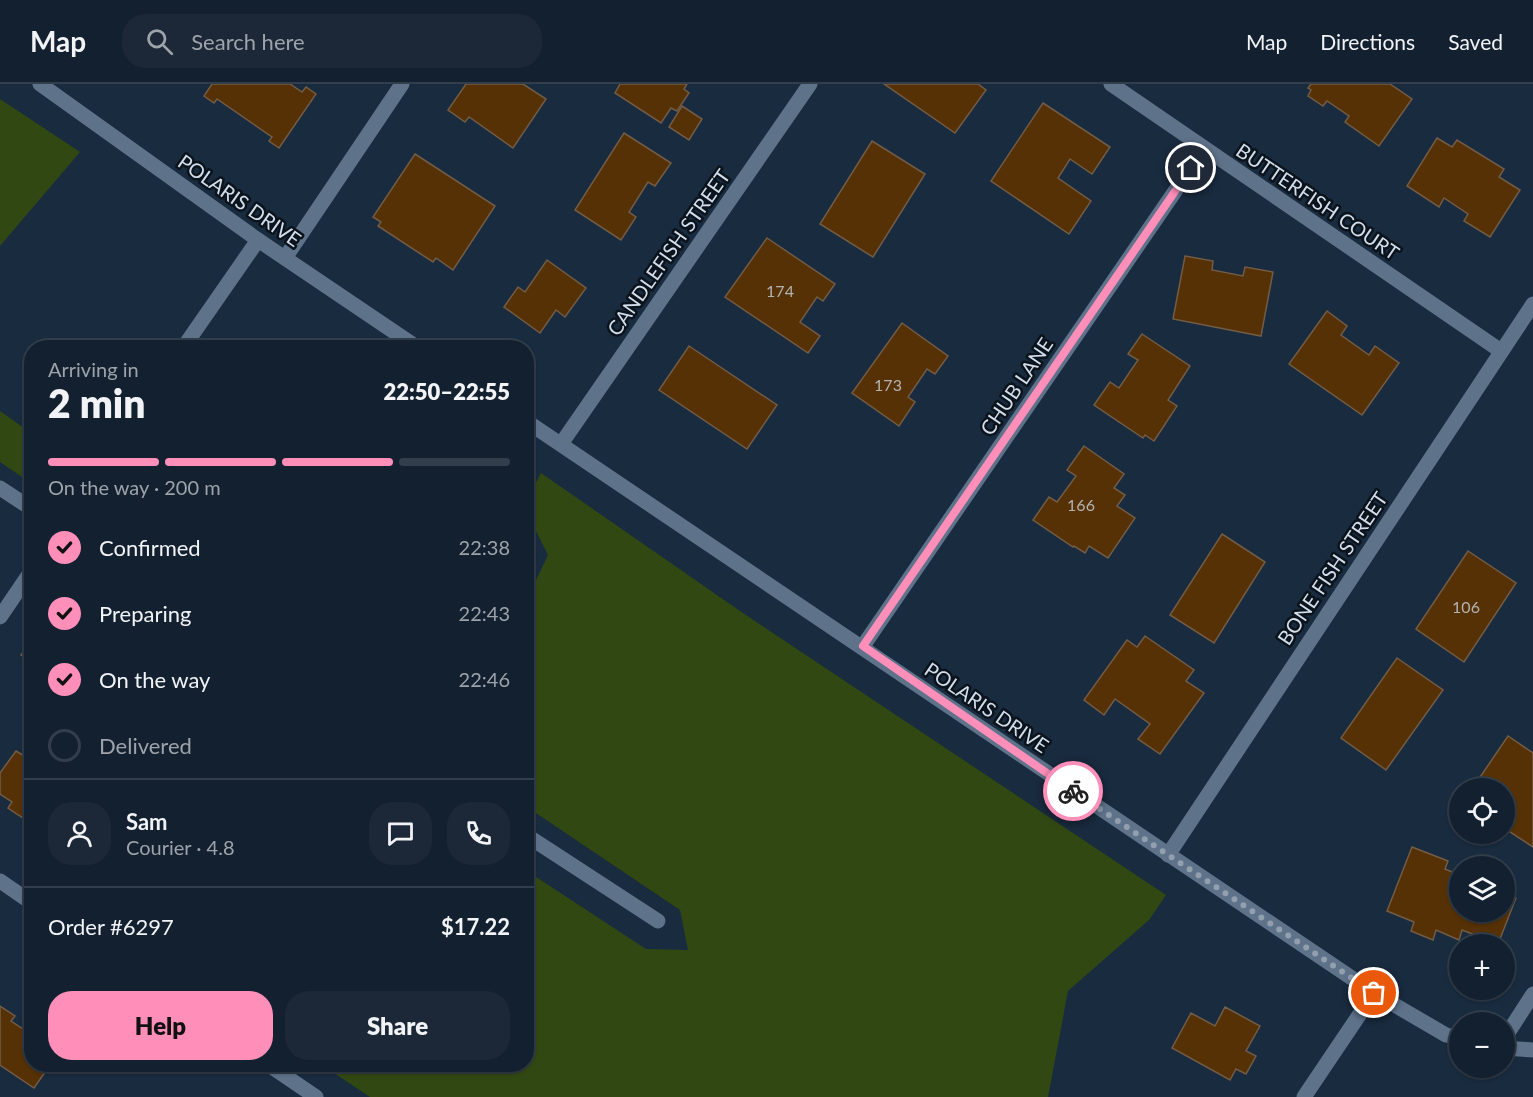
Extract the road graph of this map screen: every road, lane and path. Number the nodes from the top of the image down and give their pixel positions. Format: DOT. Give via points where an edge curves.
graph roads {
  1 [pos="40,84"];
  2 [pos="402,84"];
  3 [pos="810,84"];
  4 [pos="1111,84"];
  5 [pos="1204,149"];
  6 [pos="258,240"];
  7 [pos="285,258"];
  8 [pos="1533,304"];
  9 [pos="189,340"];
  10 [pos="406,340"];
  11 [pos="1501,351"];
  12 [pos="534,426"];
  13 [pos="561,444"];
  14 [pos="0,488"];
  15 [pos="24,504"];
  16 [pos="24,582"];
  17 [pos="0,617"];
  18 [pos="863,646"];
  19 [pos="534,840"];
  20 [pos="1168,855"];
  21 [pos="0,881"];
  22 [pos="24,898"];
  23 [pos="658,921"];
  24 [pos="1374,993"];
  25 [pos="1533,994"];
  26 [pos="1515,1022"];
  27 [pos="1449,1036"];
  28 [pos="1515,1049"];
  29 [pos="1533,1050"];
  30 [pos="279,1072"];
  31 [pos="316,1097"];
  32 [pos="1304,1097"];
  1 -- 6 [label="street, POLARIS DRIVE"];
  2 -- 7 [label="street"];
  3 -- 13 [label="street, CANDLEFISH STREET"];
  4 -- 5 [label="street, BUTTERFISH COURT"];
  5 -- 11 [label="street, BUTTERFISH COURT"];
  5 -- 18 [label="street, CHUB LANE"];
  6 -- 7 [label="street, POLARIS DRIVE"];
  6 -- 9 [label="street"];
  7 -- 10 [label="street, POLARIS DRIVE"];
  8 -- 11 [label="street, BONE FISH STREET"];
  11 -- 20 [label="street, BONE FISH STREET"];
  12 -- 13 [label="street, POLARIS DRIVE"];
  13 -- 18 [label="street, POLARIS DRIVE"];
  14 -- 15 [label="street"];
  16 -- 17 [label="street"];
  18 -- 20 [label="street, POLARIS DRIVE"];
  19 -- 23 [label="street"];
  20 -- 24 [label="street, POLARIS DRIVE"];
  21 -- 22 [label="street"];
  24 -- 27 [label="street, POLARIS DRIVE"];
  24 -- 32 [label="street"];
  25 -- 26 [label="street"];
  28 -- 29 [label="street"];
  30 -- 31 [label="street"];
}
